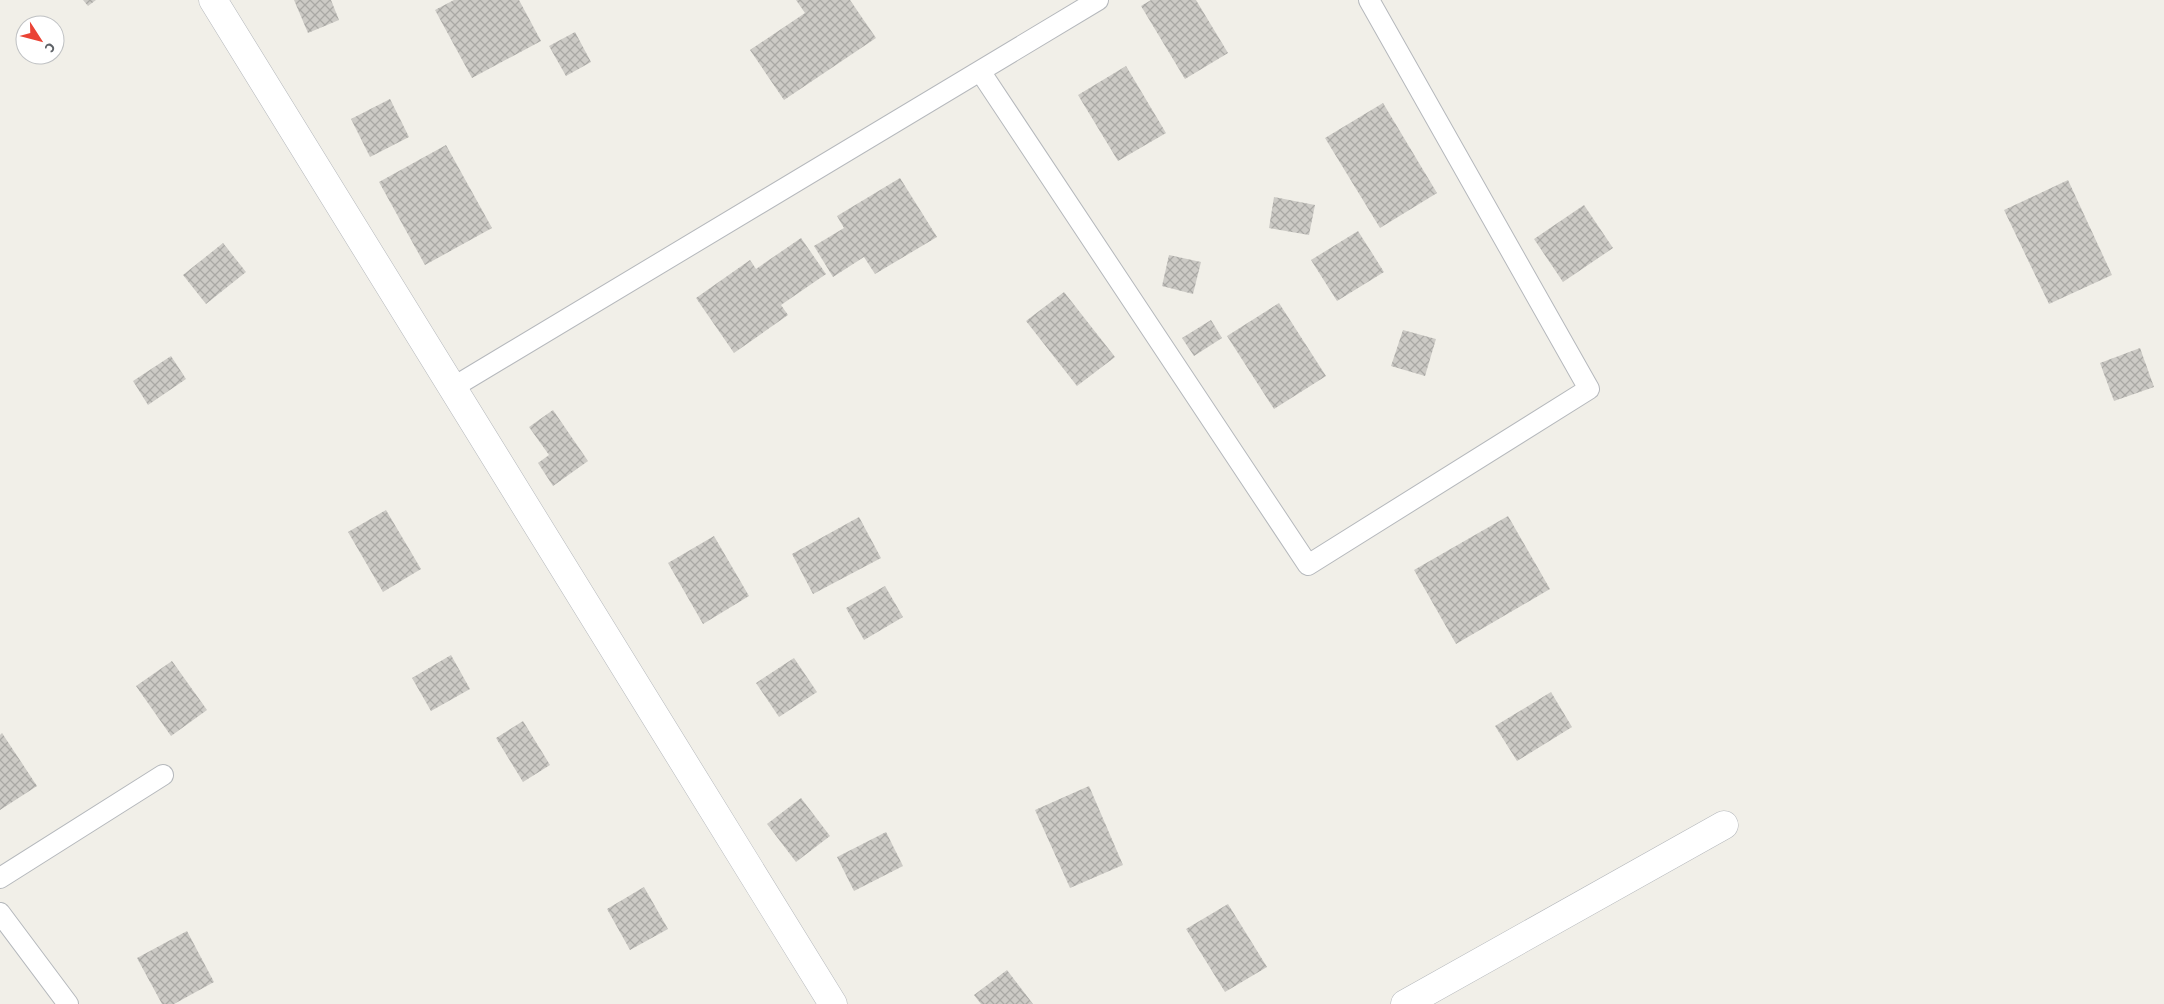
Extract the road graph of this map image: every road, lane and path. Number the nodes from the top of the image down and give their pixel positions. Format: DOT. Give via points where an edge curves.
graph roads {
  1 [pos="213,0"];
  2 [pos="1098,0"];
  3 [pos="1369,0"];
  4 [pos="980,71"];
  5 [pos="452,388"];
  6 [pos="163,775"];
  7 [pos="1724,825"];
  8 [pos="0,878"];
  9 [pos="0,913"];
  10 [pos="68,1004"];
  11 [pos="833,1004"];
  12 [pos="1405,1004"];
  1 -- 5 [label="street"];
  2 -- 4 [label="lane"];
  3 -- 4 [label="lane" via="1589,389 1308,566"];
  4 -- 5 [label="lane"];
  5 -- 11 [label="street"];
  6 -- 8 [label="lane"];
  7 -- 12 [label="street"];
  9 -- 10 [label="lane"];
}
